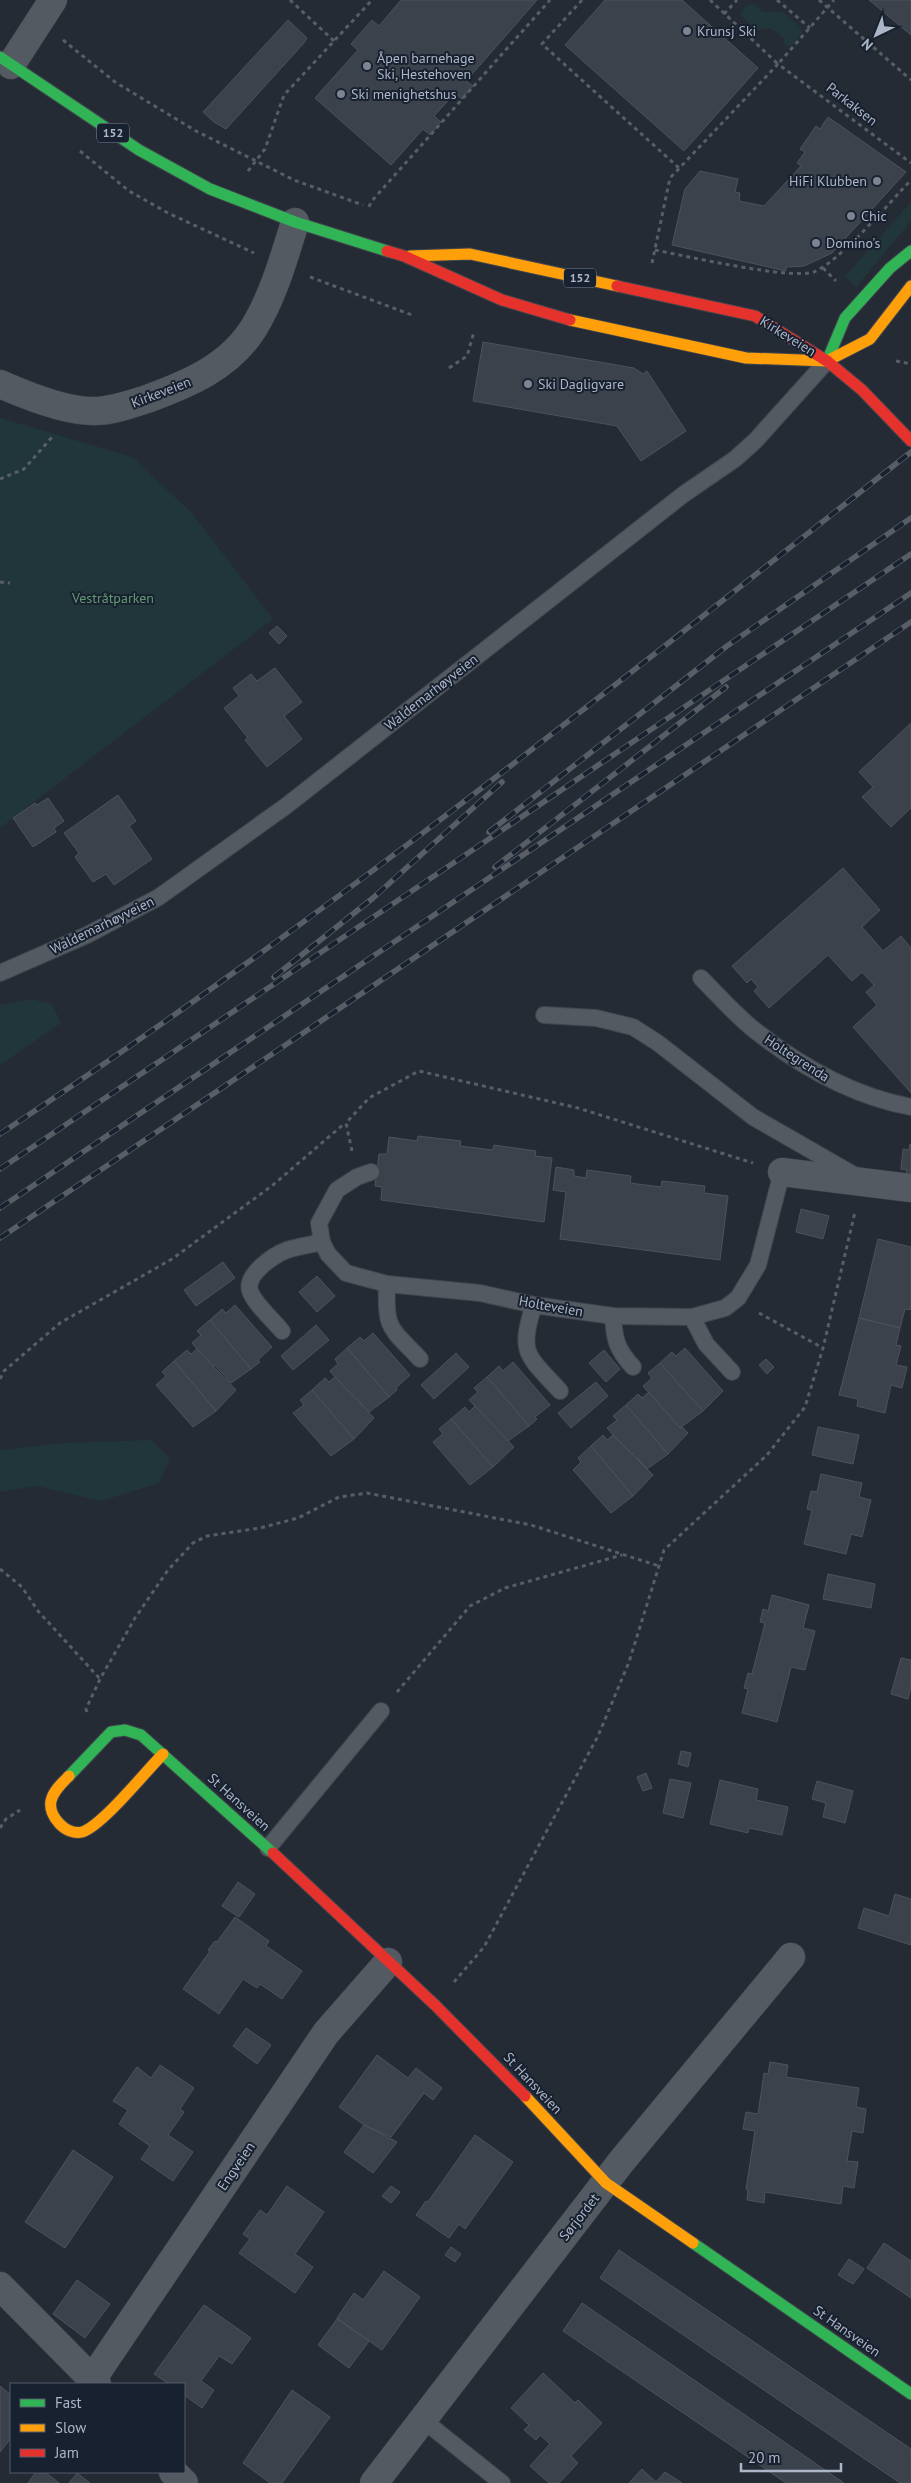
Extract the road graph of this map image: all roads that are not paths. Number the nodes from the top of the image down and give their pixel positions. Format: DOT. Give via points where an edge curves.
graph roads {
  1 [pos="53,0"];
  2 [pos="6,61"];
  3 [pos="295,222"];
  4 [pos="911,251"];
  5 [pos="404,256"];
  6 [pos="911,286"];
  7 [pos="827,361"];
  8 [pos="0,384"];
  9 [pos="911,441"];
  10 [pos="0,973"];
  11 [pos="701,978"];
  12 [pos="544,1015"];
  13 [pos="911,1107"];
  14 [pos="782,1172"];
  15 [pos="364,1175"];
  16 [pos="862,1180"];
  17 [pos="911,1188"];
  18 [pos="322,1242"];
  19 [pos="387,1284"];
  20 [pos="534,1305"];
  21 [pos="613,1316"];
  22 [pos="692,1317"];
  23 [pos="282,1331"];
  24 [pos="420,1359"];
  25 [pos="633,1367"];
  26 [pos="732,1372"];
  27 [pos="560,1391"];
  28 [pos="381,1711"];
  29 [pos="163,1754"];
  30 [pos="268,1848"];
  31 [pos="791,1957"];
  32 [pos="388,1962"];
  33 [pos="606,2183"];
  34 [pos="0,2286"];
  35 [pos="95,2381"];
  36 [pos="911,2394"];
  37 [pos="423,2420"];
  38 [pos="174,2473"];
  39 [pos="184,2483"];
  40 [pos="374,2483"];
  41 [pos="502,2483"];
  1 -- 2 [label="street"];
  2 -- 3 [label="main road, Kirkeveien / 152" via="167,166 233,200"];
  3 -- 5 [label="main road, Kirkeveien / 152"];
  3 -- 8 [label="street, Kirkeveien" via="262,313 239,347 223,362 181,387 130,405 95,411 43,401"];
  4 -- 7 [label="main road" via="890,268 845,318"];
  5 -- 7 [label="main road, Kirkeveien / 152" via="502,300 587,324 746,358"];
  5 -- 7 [label="main road, Kirkeveien / 152" via="470,254 755,316"];
  6 -- 7 [label="main road" via="870,338"];
  7 -- 9 [label="main road" via="862,390"];
  7 -- 10 [label="lane, Waldemarhøyveien" via="755,441 286,806 159,897 87,935"];
  11 -- 13 [label="lane, Holtegrenda" via="756,1032 832,1082 882,1102"];
  12 -- 16 [label="lane" via="596,1018 633,1027 753,1117"];
  14 -- 16 [label="street"];
  14 -- 22 [label="lane, Holteveien" via="758,1265 738,1298 724,1308"];
  15 -- 18 [label="lane" via="337,1190 320,1224"];
  16 -- 17 [label="street"];
  18 -- 19 [label="lane, Holteveien" via="328,1254 346,1273"];
  18 -- 23 [label="lane" via="288,1250 274,1257 256,1272 250,1283 254,1298"];
  19 -- 20 [label="lane, Holteveien" via="480,1293"];
  19 -- 24 [label="lane" via="386,1310 390,1326"];
  20 -- 21 [label="lane, Holteveien"];
  20 -- 27 [label="lane" via="526,1331 527,1350 531,1359"];
  21 -- 22 [label="lane, Holteveien"];
  21 -- 25 [label="lane" via="615,1343"];
  22 -- 26 [label="lane" via="706,1344"];
  28 -- 30 [label="lane"];
  29 -- 29 [label="main road, St Hansveien" via="141,1735 125,1730 111,1732 58,1788 51,1799 50,1810 58,1823 70,1831 81,1832 96,1824"];
  29 -- 30 [label="main road, St Hansveien"];
  30 -- 32 [label="main road, St Hansveien"];
  31 -- 33 [label="street, Sørjordet"];
  32 -- 33 [label="main road, St Hansveien" via="495,2064"];
  32 -- 35 [label="street, Engveien" via="326,2033"];
  33 -- 36 [label="main road, St Hansveien"];
  33 -- 37 [label="street, Sørjordet"];
  34 -- 35 [label="street, Engveien"];
  37 -- 40 [label="street, Sørjordet"];
  37 -- 41 [label="lane"];
  38 -- 39 [label="street"];
}
